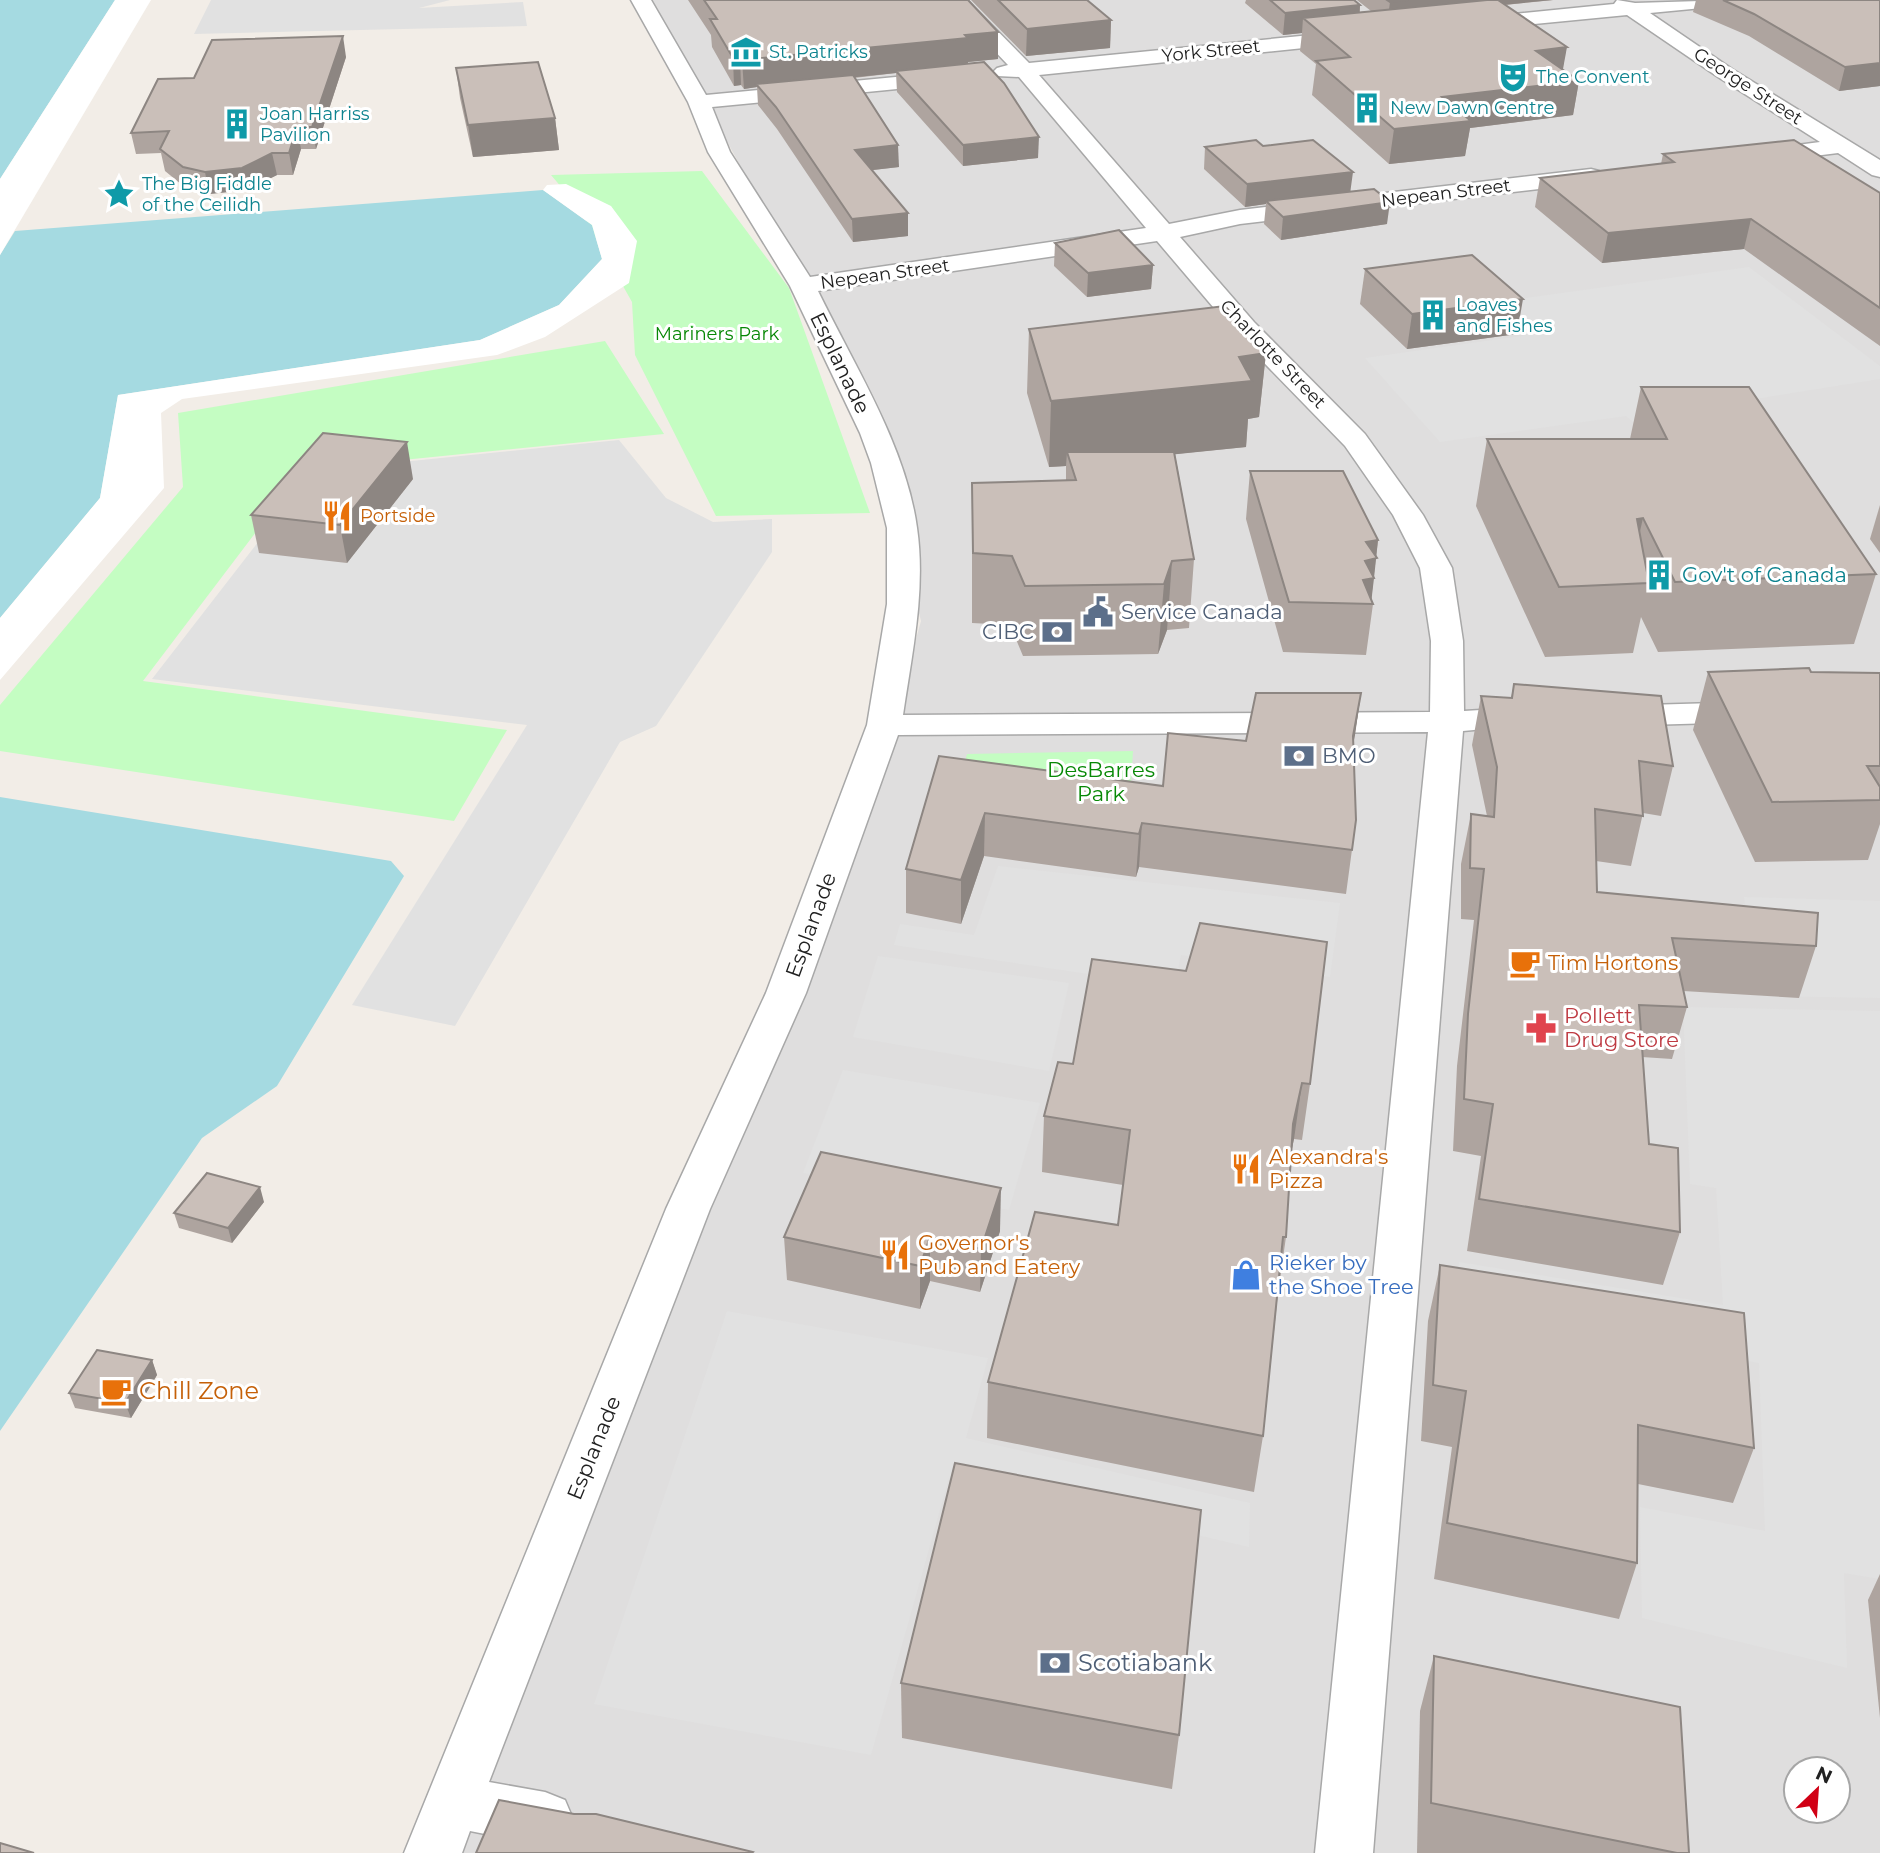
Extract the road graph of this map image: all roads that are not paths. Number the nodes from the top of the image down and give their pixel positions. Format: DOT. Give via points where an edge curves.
graph roads {
  1 [pos="642,0"];
  2 [pos="956,0"];
  3 [pos="1723,0"];
  4 [pos="1625,5"];
  5 [pos="1454,26"];
  6 [pos="1368,35"];
  7 [pos="1024,70"];
  8 [pos="699,102"];
  9 [pos="1842,146"];
  10 [pos="1734,159"];
  11 [pos="1880,170"];
  12 [pos="1612,173"];
  13 [pos="1163,233"];
  14 [pos="803,286"];
  15 [pos="1784,711"];
  16 [pos="1445,722"];
  17 [pos="884,725"];
  18 [pos="454,1802"];
  19 [pos="591,1828"];
  20 [pos="432,1853"];
  21 [pos="1344,1853"];
  1 -- 8 [label="street, Esplanade"];
  2 -- 7 [label="street, Charlotte Street"];
  3 -- 4 [label="street"];
  4 -- 5 [label="street"];
  4 -- 9 [label="street, George Street"];
  6 -- 7 [label="street, York Street"];
  7 -- 8 [label="street, York Street"];
  7 -- 13 [label="street, Charlotte Street"];
  8 -- 14 [label="street, Esplanade" via="719,152"];
  9 -- 10 [label="street"];
  9 -- 11 [label="street, George Street"];
  12 -- 13 [label="street, Nepean Street" via="1240,217"];
  13 -- 14 [label="street, Nepean Street"];
  13 -- 16 [label="street, Charlotte Street" via="1245,328 1355,440 1408,514 1436,568 1447,641"];
  14 -- 17 [label="street, Esplanade" via="874,433 902,528 903,604"];
  15 -- 16 [label="street"];
  16 -- 17 [label="street"];
  16 -- 21 [label="street, Charlotte Street"];
  17 -- 18 [label="street, Esplanade" via="786,993 688,1209"];
  18 -- 19 [label="street"];
  18 -- 20 [label="street, Esplanade"];
}
